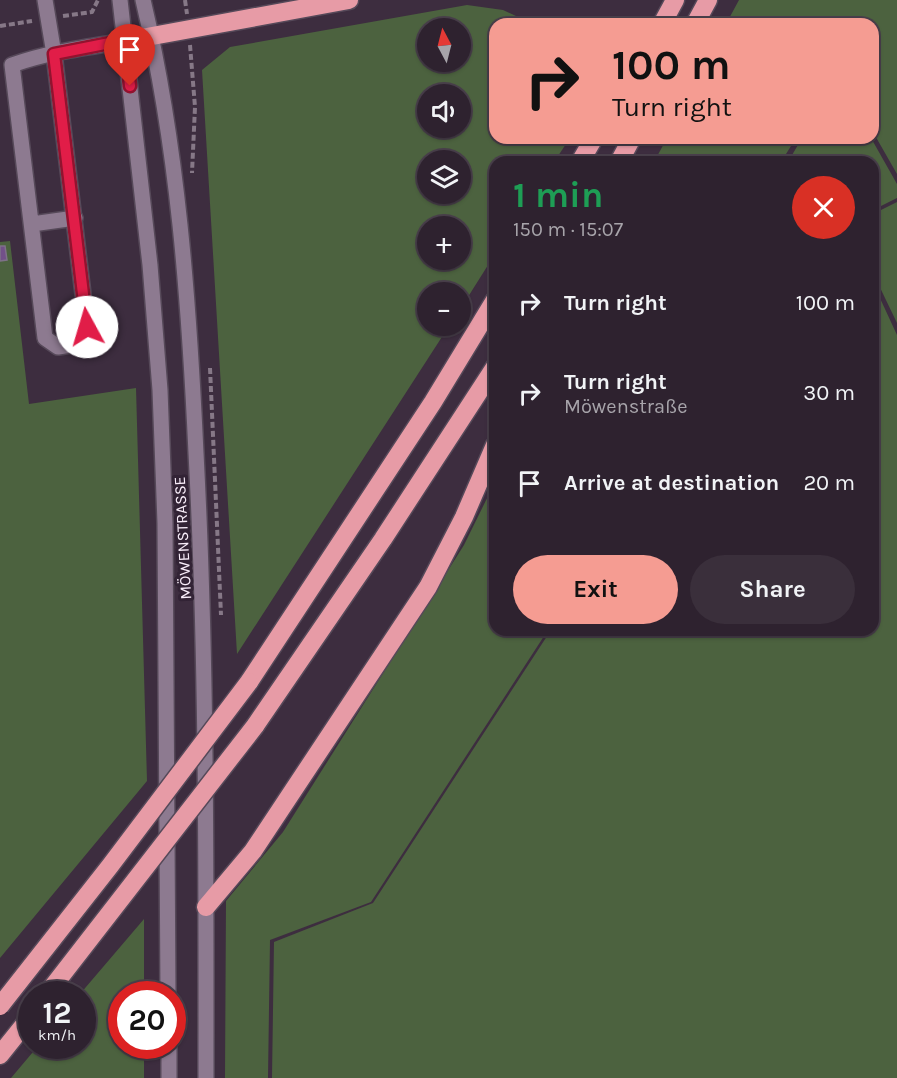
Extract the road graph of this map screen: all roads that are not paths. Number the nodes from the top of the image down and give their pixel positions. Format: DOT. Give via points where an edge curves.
graph roads {
  1 [pos="45,0"];
  2 [pos="120,0"];
  3 [pos="143,0"];
  4 [pos="349,0"];
  5 [pos="675,0"];
  6 [pos="708,0"];
  7 [pos="665,18"];
  8 [pos="698,18"];
  9 [pos="151,36"];
  10 [pos="125,40"];
  11 [pos="54,54"];
  12 [pos="6,65"];
  13 [pos="75,218"];
  14 [pos="32,224"];
  15 [pos="489,310"];
  16 [pos="489,376"];
  17 [pos="489,459"];
  18 [pos="206,907"];
  19 [pos="57,981"];
  20 [pos="168,981"];
  21 [pos="0,1006"];
  22 [pos="18,1032"];
  23 [pos="0,1055"];
  24 [pos="169,1059"];
  25 [pos="169,1078"];
  26 [pos="206,1078"];
  1 -- 11 [label="street"];
  2 -- 10 [label="street, MÖWENSTRASSE"];
  3 -- 9 [label="street, MÖWENSTRASSE"];
  4 -- 9 [label="highway"];
  5 -- 7 [label="highway"];
  6 -- 8 [label="highway"];
  9 -- 10 [label="highway"];
  9 -- 18 [label="street, MÖWENSTRASSE" via="180,230 190,334 203,583"];
  10 -- 11 [label="street"];
  10 -- 20 [label="street, MÖWENSTRASSE" via="160,390 165,523"];
  11 -- 12 [label="street"];
  11 -- 13 [label="street"];
  12 -- 14 [label="street"];
  13 -- 14 [label="street"];
  13 -- 14 [label="street" via="87,327 78,345 57,347 45,338"];
  15 -- 21 [label="highway, bridge" via="249,682"];
  16 -- 19 [label="highway, bridge" via="390,530 255,726"];
  17 -- 18 [label="highway" via="428,587 253,851"];
  18 -- 26 [label="street, MÖWENSTRASSE"];
  22 -- 23 [label="highway"];
  24 -- 25 [label="street"];
}
